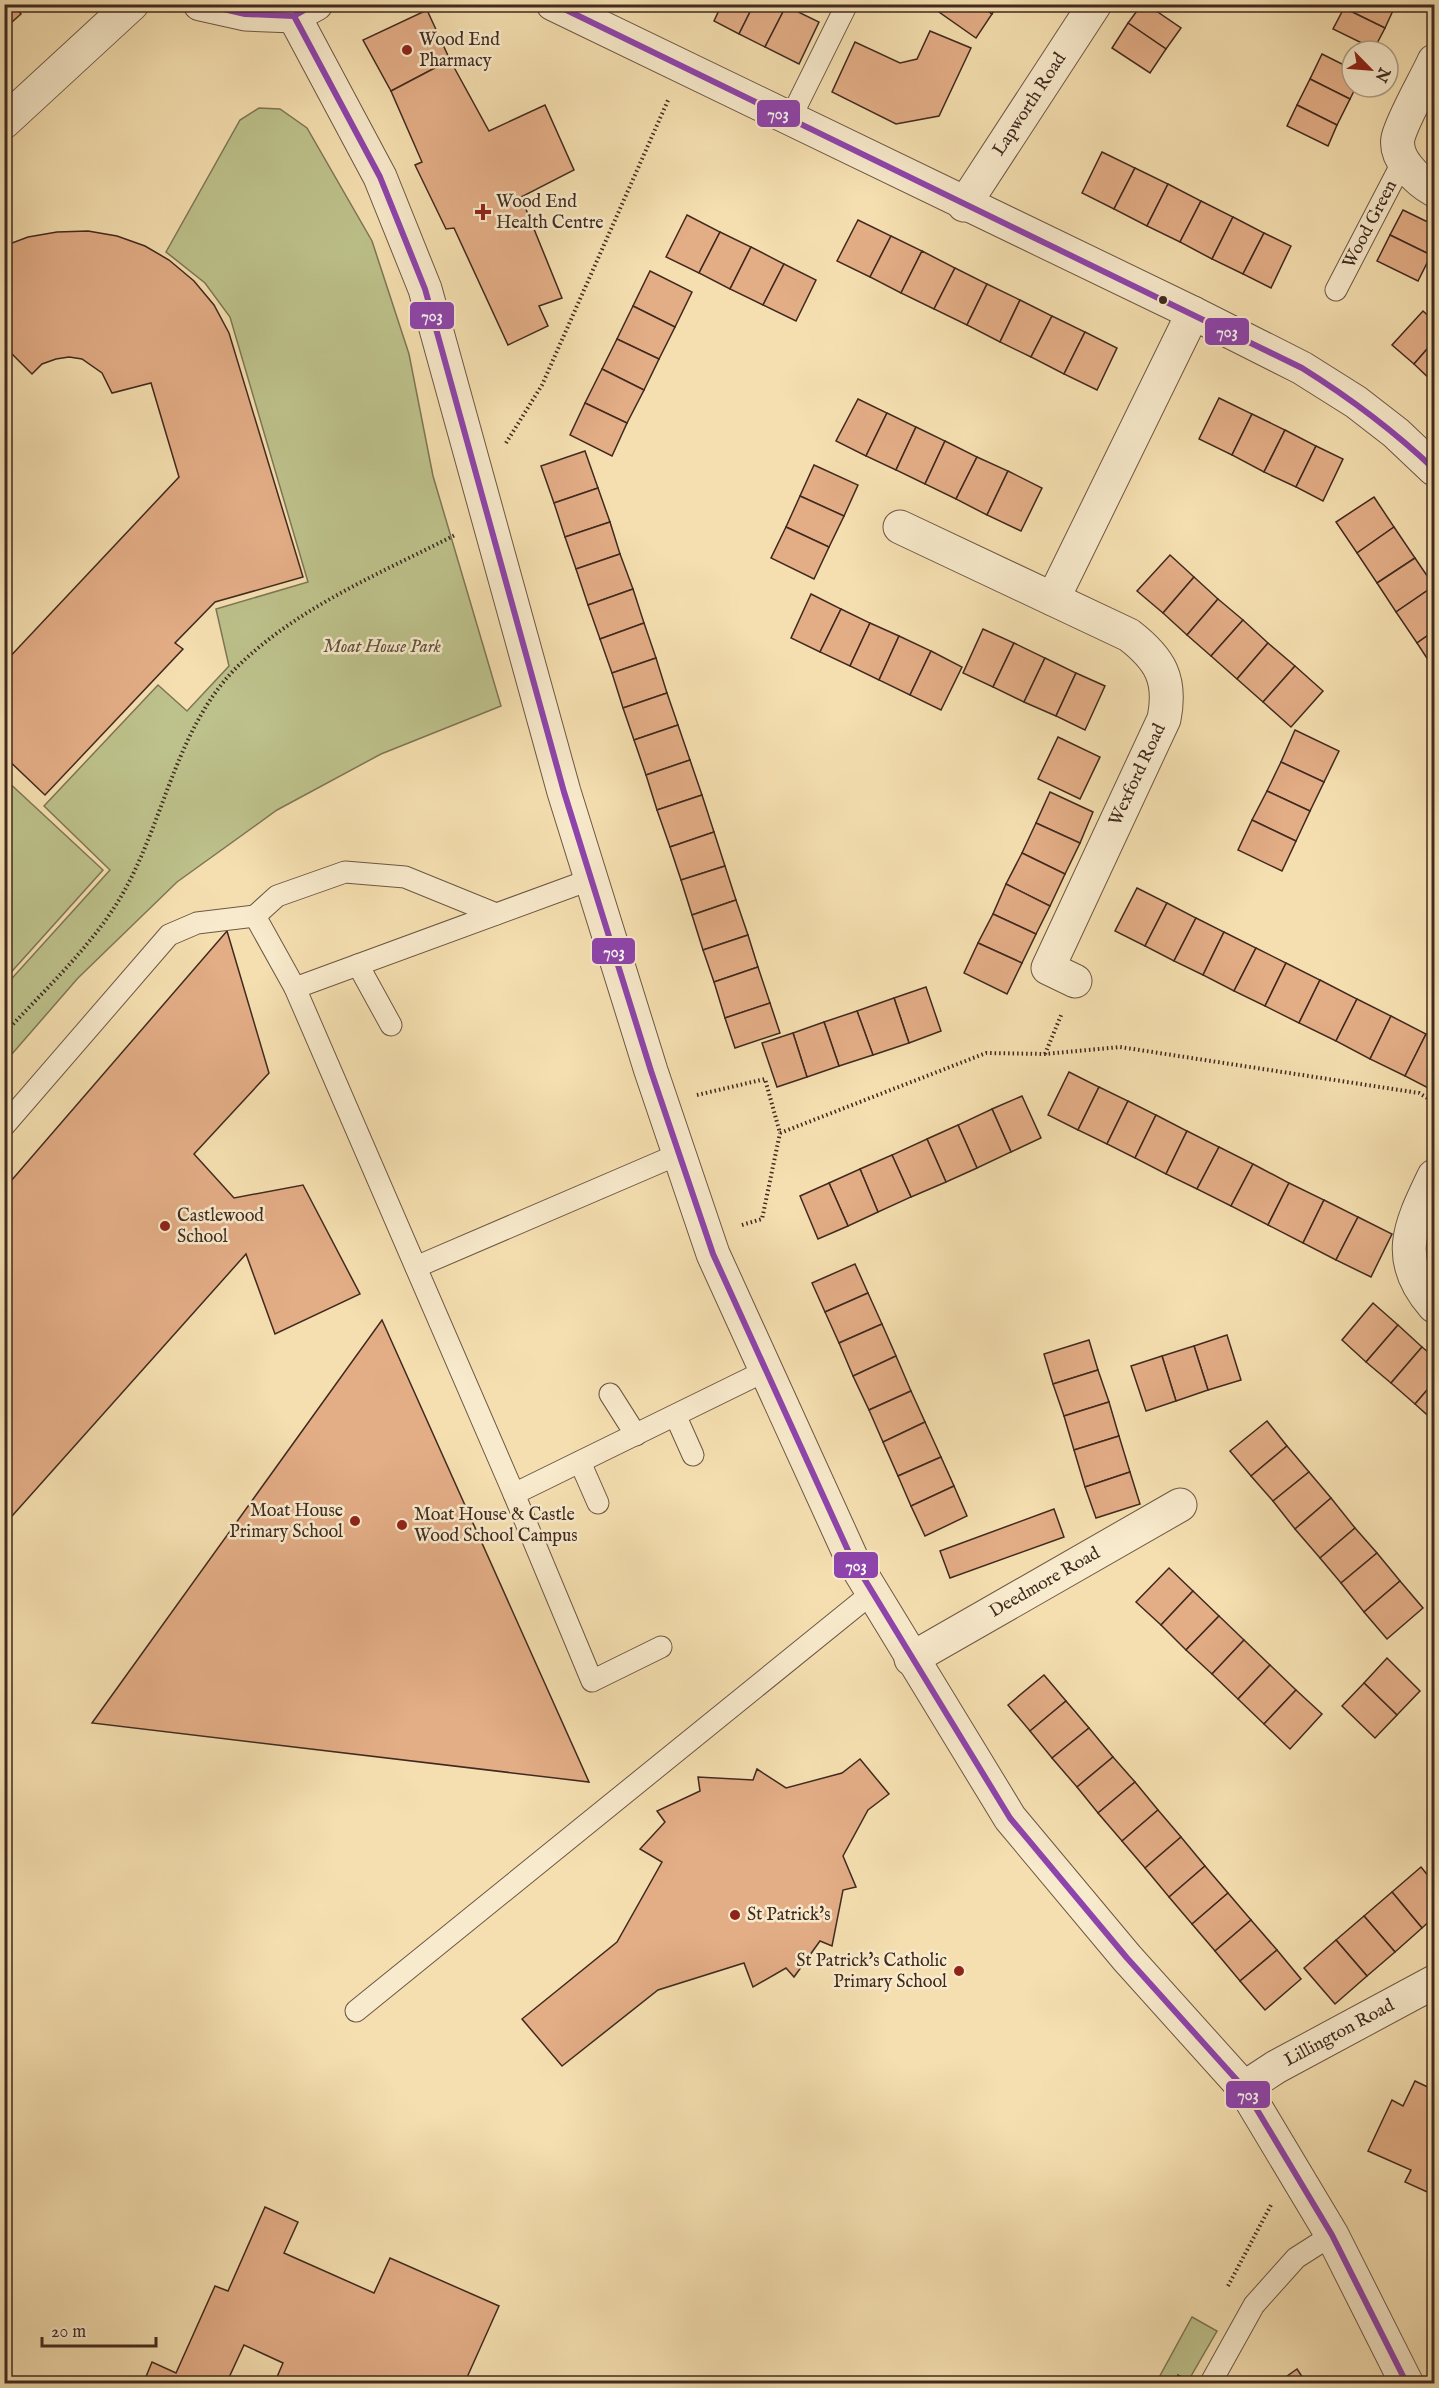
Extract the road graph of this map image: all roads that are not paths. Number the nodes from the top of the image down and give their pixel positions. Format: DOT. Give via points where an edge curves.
graph roads {
  1 [pos="132,4"];
  2 [pos="200,4"];
  3 [pos="553,4"];
  4 [pos="847,4"];
  5 [pos="1095,4"];
  6 [pos="305,10"];
  7 [pos="1434,61"];
  8 [pos="790,119"];
  9 [pos="4,122"];
  10 [pos="1403,161"];
  11 [pos="1434,190"];
  12 [pos="964,205"];
  13 [pos="1336,290"];
  14 [pos="1193,313"];
  15 [pos="1434,469"];
  16 [pos="900,527"];
  17 [pos="1053,599"];
  18 [pos="592,879"];
  19 [pos="496,914"];
  20 [pos="255,916"];
  21 [pos="358,965"];
  22 [pos="1075,981"];
  23 [pos="295,988"];
  24 [pos="391,1025"];
  25 [pos="4,1126"];
  26 [pos="679,1154"];
  27 [pos="1434,1176"];
  28 [pos="416,1267"];
  29 [pos="1434,1306"];
  30 [pos="765,1371"];
  31 [pos="610,1394"];
  32 [pos="676,1417"];
  33 [pos="636,1435"];
  34 [pos="693,1455"];
  35 [pos="580,1461"];
  36 [pos="514,1494"];
  37 [pos="598,1503"];
  38 [pos="1180,1504"];
  39 [pos="872,1593"];
  40 [pos="661,1647"];
  41 [pos="911,1659"];
  42 [pos="1433,1987"];
  43 [pos="357,2011"];
  44 [pos="1244,2088"];
  45 [pos="1332,2235"];
  46 [pos="1210,2384"];
  47 [pos="1407,2384"];
  1 -- 9 [label="street"];
  2 -- 6 [label="street" via="245,14"];
  3 -- 8 [label="street"];
  4 -- 8 [label="lane"];
  5 -- 12 [label="street, Lapworth Road"];
  6 -- 18 [label="street" via="380,177 425,290 564,792"];
  7 -- 10 [label="street, Wood Green" via="1398,140"];
  8 -- 12 [label="street"];
  10 -- 11 [label="street, Wood Green" via="1422,183"];
  10 -- 13 [label="lane, Wood Green"];
  12 -- 14 [label="street"];
  14 -- 15 [label="street" via="1302,368 1356,402"];
  14 -- 17 [label="street"];
  16 -- 17 [label="street, Wexford Road"];
  17 -- 22 [label="street, Wexford Road" via="1129,635 1161,667 1167,692 1164,719 1048,968"];
  18 -- 19 [label="lane"];
  18 -- 26 [label="street"];
  19 -- 20 [label="lane" via="405,876 345,872 277,896"];
  19 -- 21 [label="lane"];
  20 -- 23 [label="lane"];
  20 -- 25 [label="lane" via="197,923 169,935"];
  21 -- 23 [label="lane"];
  21 -- 24 [label="lane"];
  23 -- 28 [label="lane"];
  26 -- 28 [label="lane"];
  26 -- 30 [label="street" via="707,1235"];
  27 -- 29 [label="street" via="1416,1213 1407,1253 1413,1275"];
  28 -- 36 [label="lane"];
  30 -- 32 [label="lane"];
  30 -- 39 [label="street" via="851,1557"];
  31 -- 33 [label="lane"];
  32 -- 33 [label="lane"];
  32 -- 34 [label="lane"];
  33 -- 35 [label="lane"];
  35 -- 36 [label="lane"];
  35 -- 37 [label="lane"];
  36 -- 40 [label="lane" via="592,1681"];
  38 -- 41 [label="street, Deedmore Road"];
  39 -- 41 [label="street"];
  39 -- 43 [label="lane"];
  41 -- 44 [label="street" via="1010,1818 1127,1958"];
  42 -- 44 [label="street, Lillington Road" via="1276,2067"];
  44 -- 45 [label="street"];
  45 -- 46 [label="lane" via="1296,2258 1272,2283 1249,2313"];
  45 -- 47 [label="street"];
}
